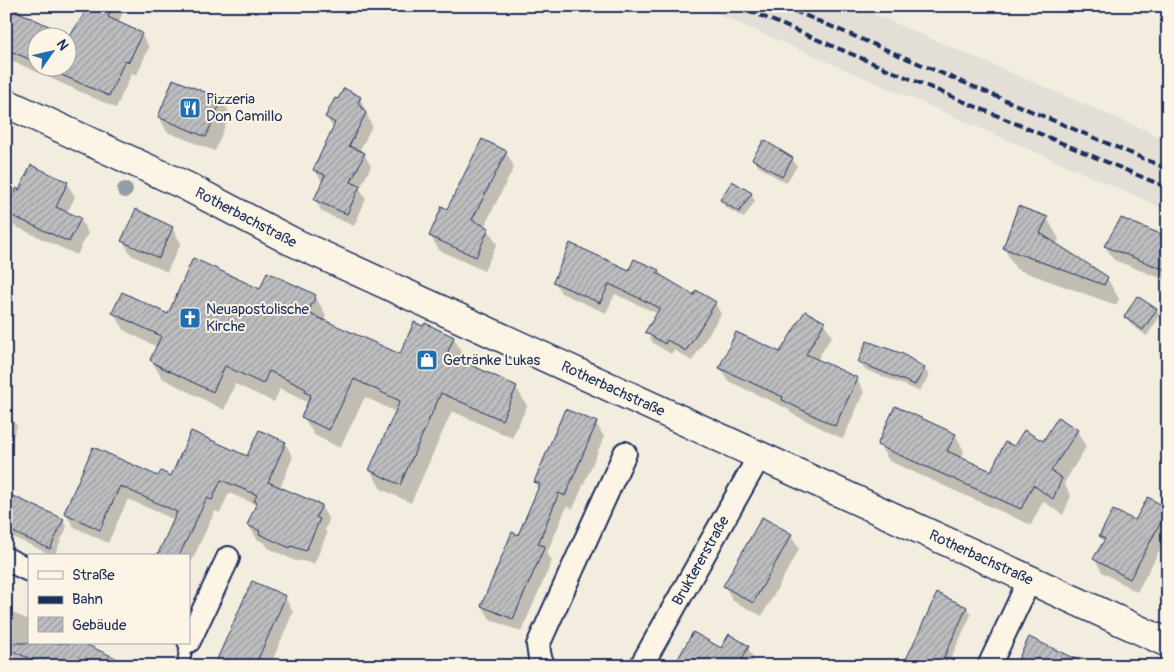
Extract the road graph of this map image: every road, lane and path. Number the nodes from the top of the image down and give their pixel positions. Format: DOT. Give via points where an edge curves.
graph roads {
  1 [pos="6,103"];
  2 [pos="625,453"];
  3 [pos="760,455"];
  4 [pos="228,558"];
  5 [pos="6,559"];
  6 [pos="28,570"];
  7 [pos="1030,579"];
  8 [pos="190,636"];
  9 [pos="1168,642"];
  10 [pos="544,666"];
  11 [pos="641,666"];
  12 [pos="989,666"];
  1 -- 3 [label="street, Rotherbachstraße" via="186,186 300,245"];
  2 -- 10 [label="street" via="538,645"];
  3 -- 7 [label="street, Rotherbachstraße"];
  3 -- 11 [label="street, Bruktererstraße"];
  4 -- 8 [label="street"];
  5 -- 6 [label="street"];
  7 -- 9 [label="street, Rotherbachstraße"];
  7 -- 12 [label="street"];
}
